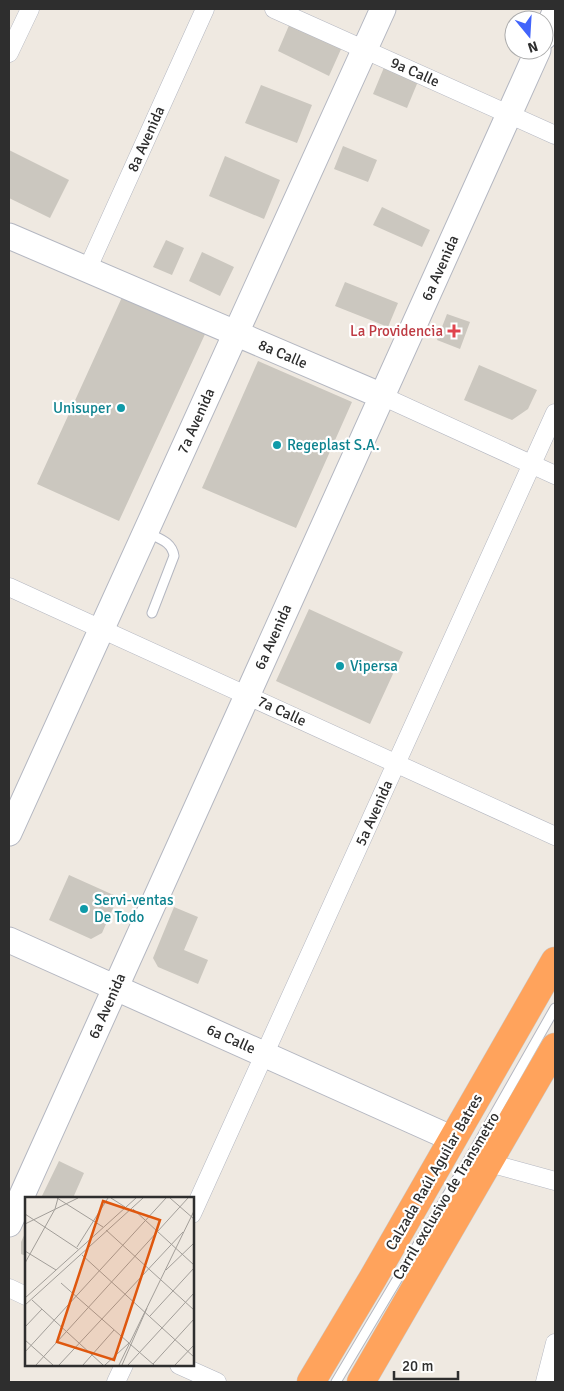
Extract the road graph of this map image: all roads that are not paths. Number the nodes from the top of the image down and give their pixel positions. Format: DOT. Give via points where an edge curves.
graph roads {
  1 [pos="30,9"];
  2 [pos="205,9"];
  3 [pos="274,9"];
  4 [pos="383,9"];
  5 [pos="364,50"];
  6 [pos="9,53"];
  7 [pos="533,60"];
  8 [pos="509,114"];
  9 [pos="555,135"];
  10 [pos="9,236"];
  11 [pos="87,270"];
  12 [pos="235,334"];
  13 [pos="382,396"];
  14 [pos="555,413"];
  15 [pos="532,465"];
  16 [pos="555,475"];
  17 [pos="146,532"];
  18 [pos="9,587"];
  19 [pos="152,613"];
  20 [pos="102,628"];
  21 [pos="247,695"];
  22 [pos="396,763"];
  23 [pos="9,833"];
  24 [pos="555,836"];
  25 [pos="9,940"];
  26 [pos="555,961"];
  27 [pos="115,987"];
  28 [pos="555,1008"];
  29 [pos="555,1047"];
  30 [pos="265,1054"];
  31 [pos="453,1139"];
  32 [pos="489,1163"];
  33 [pos="555,1180"];
  34 [pos="194,1210"];
  35 [pos="9,1224"];
  36 [pos="9,1288"];
  37 [pos="25,1296"];
  38 [pos="555,1343"];
  39 [pos="124,1366"];
  40 [pos="180,1366"];
  41 [pos="116,1382"];
  42 [pos="217,1382"];
  43 [pos="311,1382"];
  44 [pos="336,1382"];
  45 [pos="361,1382"];
  46 [pos="545,1382"];
  1 -- 6 [label="street"];
  2 -- 11 [label="street, 8a Avenida"];
  3 -- 5 [label="street, 9a Calle"];
  4 -- 5 [label="street, 7a Avenida"];
  5 -- 8 [label="street, 9a Calle"];
  5 -- 12 [label="street, 7a Avenida"];
  7 -- 8 [label="street, 6a Avenida"];
  8 -- 9 [label="street, 9a Calle"];
  8 -- 13 [label="street, 6a Avenida"];
  10 -- 11 [label="street, 8a Calle"];
  11 -- 12 [label="street, 8a Calle"];
  12 -- 13 [label="street, 8a Calle"];
  12 -- 17 [label="street, 7a Avenida"];
  13 -- 15 [label="street, 8a Calle"];
  13 -- 21 [label="street, 6a Avenida"];
  14 -- 15 [label="street, 5a Avenida"];
  15 -- 16 [label="street, 8a Calle"];
  15 -- 22 [label="street, 5a Avenida"];
  17 -- 19 [label="lane" via="169,544 174,556"];
  17 -- 20 [label="street, 7a Avenida"];
  18 -- 20 [label="street, 7a Calle"];
  20 -- 21 [label="street, 7a Calle"];
  20 -- 23 [label="street, 7a Avenida"];
  21 -- 22 [label="street, 7a Calle"];
  21 -- 27 [label="street, 6a Avenida"];
  22 -- 24 [label="street, 7a Calle"];
  22 -- 30 [label="street, 5a Avenida"];
  25 -- 27 [label="street, 6a Calle"];
  26 -- 31 [label="highway, Calzada Raúl Aguilar Batres"];
  27 -- 30 [label="street, 6a Calle"];
  27 -- 35 [label="street, 6a Avenida"];
  28 -- 44 [label="lane, Carril exclusivo de Transmetro"];
  29 -- 32 [label="highway"];
  30 -- 31 [label="street, 6a Calle"];
  30 -- 34 [label="street, 5a Avenida"];
  31 -- 43 [label="highway, Calzada Raúl Aguilar Batres"];
  32 -- 33 [label="street"];
  32 -- 45 [label="highway"];
  36 -- 37 [label="street"];
  38 -- 46 [label="street"];
  39 -- 41 [label="street"];
  40 -- 42 [label="street"];
}
